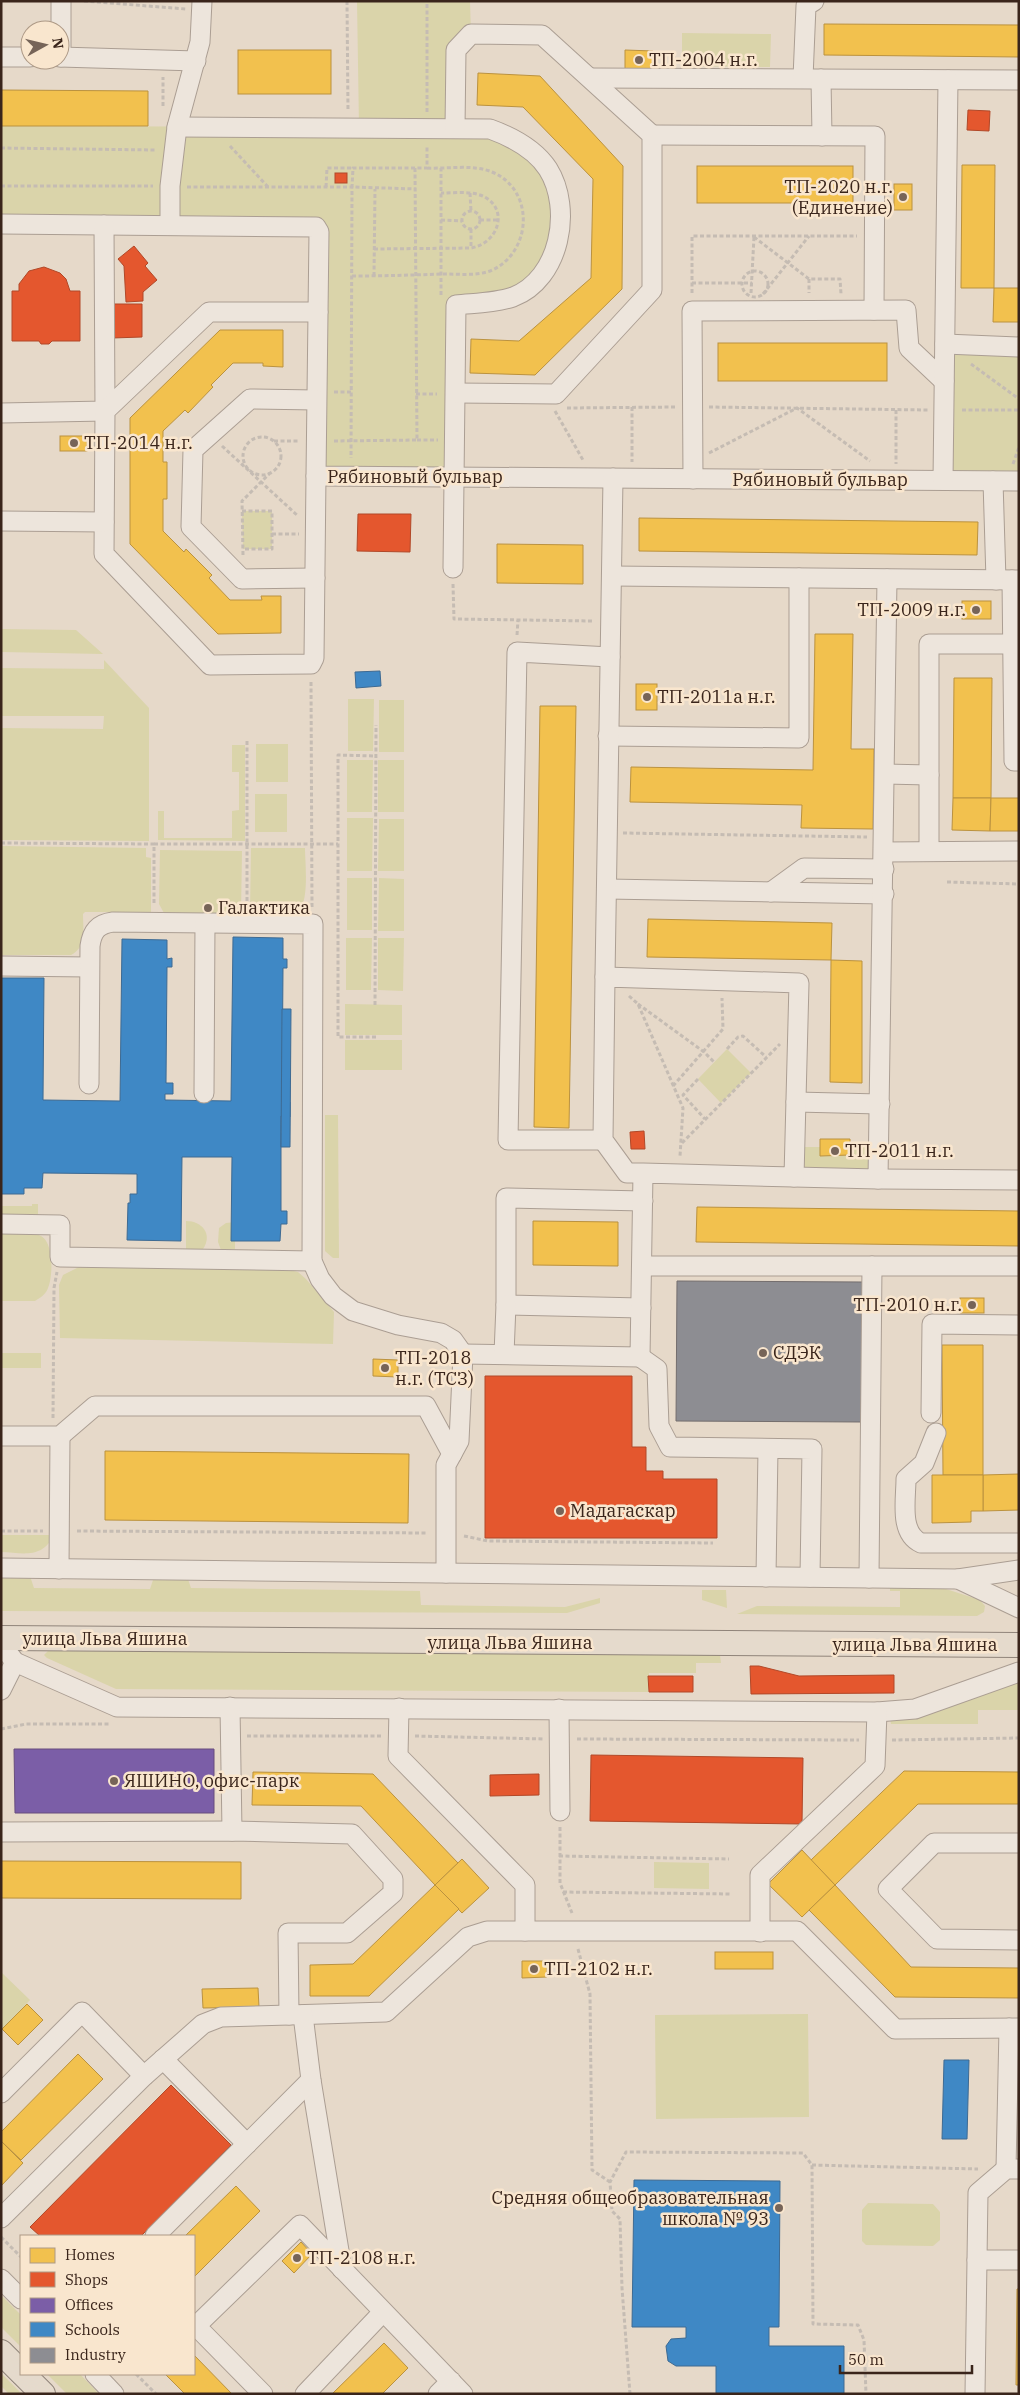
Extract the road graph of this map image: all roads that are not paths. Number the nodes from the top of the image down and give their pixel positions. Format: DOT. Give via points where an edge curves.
graph roads {
  1 [pos="61,1"];
  2 [pos="814,1"];
  3 [pos="202,6"];
  4 [pos="61,20"];
  5 [pos="1,57"];
  6 [pos="20,57"];
  7 [pos="70,58"];
  8 [pos="196,61"];
  9 [pos="592,78"];
  10 [pos="812,78"];
  11 [pos="948,80"];
  12 [pos="1019,80"];
  13 [pos="177,127"];
  14 [pos="455,128"];
  15 [pos="652,135"];
  16 [pos="822,136"];
  17 [pos="1,224"];
  18 [pos="104,225"];
  19 [pos="170,225"];
  20 [pos="874,310"];
  21 [pos="318,312"];
  22 [pos="945,344"];
  23 [pos="1019,347"];
  24 [pos="944,380"];
  25 [pos="448,394"];
  26 [pos="316,400"];
  27 [pos="105,411"];
  28 [pos="1,413"];
  29 [pos="693,470"];
  30 [pos="316,476"];
  31 [pos="455,477"];
  32 [pos="613,478"];
  33 [pos="943,480"];
  34 [pos="993,481"];
  35 [pos="1019,481"];
  36 [pos="1,521"];
  37 [pos="104,522"];
  38 [pos="453,568"];
  39 [pos="612,576"];
  40 [pos="315,578"];
  41 [pos="799,578"];
  42 [pos="887,579"];
  43 [pos="1009,580"];
  44 [pos="1013,644"];
  45 [pos="610,657"];
  46 [pos="608,736"];
  47 [pos="1019,761"];
  48 [pos="885,774"];
  49 [pos="929,775"];
  50 [pos="1019,851"];
  51 [pos="929,852"];
  52 [pos="884,853"];
  53 [pos="607,888"];
  54 [pos="771,892"];
  55 [pos="884,894"];
  56 [pos="205,923"];
  57 [pos="1,966"];
  58 [pos="89,967"];
  59 [pos="605,977"];
  60 [pos="89,1084"];
  61 [pos="204,1093"];
  62 [pos="796,1102"];
  63 [pos="880,1104"];
  64 [pos="603,1140"];
  65 [pos="643,1173"];
  66 [pos="794,1177"];
  67 [pos="878,1179"];
  68 [pos="1019,1180"];
  69 [pos="643,1201"];
  70 [pos="1,1224"];
  71 [pos="312,1261"];
  72 [pos="642,1266"];
  73 [pos="872,1266"];
  74 [pos="1019,1266"];
  75 [pos="506,1305"];
  76 [pos="641,1308"];
  77 [pos="1019,1325"];
  78 [pos="463,1354"];
  79 [pos="504,1354"];
  80 [pos="640,1356"];
  81 [pos="931,1413"];
  82 [pos="936,1433"];
  83 [pos="1,1436"];
  84 [pos="56,1436"];
  85 [pos="768,1449"];
  86 [pos="452,1454"];
  87 [pos="1019,1543"];
  88 [pos="1,1568"];
  89 [pos="59,1569"];
  90 [pos="1019,1570"];
  91 [pos="446,1573"];
  92 [pos="766,1577"];
  93 [pos="810,1577"];
  94 [pos="869,1578"];
  95 [pos="958,1579"];
  96 [pos="1019,1608"];
  97 [pos="1,1638"];
  98 [pos="1,1644"];
  99 [pos="1019,1645"];
  100 [pos="15,1662"];
  101 [pos="1019,1672"];
  102 [pos="1,1690"];
  103 [pos="230,1707"];
  104 [pos="398,1708"];
  105 [pos="559,1709"];
  106 [pos="876,1712"];
  107 [pos="560,1811"];
  108 [pos="232,1831"];
  109 [pos="1,1832"];
  110 [pos="1019,1843"];
  111 [pos="525,1931"];
  112 [pos="760,1932"];
  113 [pos="1019,1940"];
  114 [pos="296,2015"];
  115 [pos="1014,2028"];
  116 [pos="163,2059"];
  117 [pos="144,2076"];
  118 [pos="311,2080"];
  119 [pos="1013,2083"];
  120 [pos="1,2093"];
  121 [pos="247,2144"];
  122 [pos="1012,2169"];
  123 [pos="1,2218"];
  124 [pos="156,2235"];
  125 [pos="977,2260"];
  126 [pos="1019,2260"];
  127 [pos="342,2269"];
  128 [pos="1,2279"];
  129 [pos="20,2298"];
  130 [pos="383,2312"];
  131 [pos="1,2352"];
  132 [pos="20,2371"];
  133 [pos="24,2375"];
  134 [pos="95,2375"];
  135 [pos="451,2390"];
  136 [pos="42,2394"];
  137 [pos="114,2394"];
  138 [pos="263,2394"];
  139 [pos="305,2394"];
  140 [pos="976,2394"];
  1 -- 4 [label="street"];
  2 -- 10 [label="street" via="806,6"];
  3 -- 8 [label="street"];
  5 -- 6 [label="street"];
  7 -- 8 [label="street"];
  8 -- 13 [label="street"];
  9 -- 10 [label="street"];
  9 -- 14 [label="street" via="542,35 471,34 456,50"];
  9 -- 15 [label="street"];
  10 -- 11 [label="street"];
  10 -- 16 [label="street"];
  11 -- 12 [label="street"];
  11 -- 22 [label="street"];
  13 -- 14 [label="street"];
  13 -- 19 [label="street" via="170,186"];
  14 -- 25 [label="street" via="490,129 512,137 531,151 548,169 557,190 560,225 553,255 544,272 530,286 514,296 493,302 456,305"];
  15 -- 16 [label="street"];
  15 -- 25 [label="street" via="652,290 556,394"];
  16 -- 20 [label="street" via="875,136"];
  17 -- 18 [label="street, Рябиновый бульвар"];
  18 -- 19 [label="street, Рябиновый бульвар"];
  18 -- 27 [label="street"];
  19 -- 21 [label="street, Рябиновый бульвар" via="316,227 319,232"];
  20 -- 24 [label="street" via="906,310 909,348"];
  20 -- 29 [label="street" via="751,303 692,310"];
  21 -- 26 [label="street, Рябиновый бульвар"];
  21 -- 27 [label="street" via="209,312"];
  22 -- 23 [label="street"];
  22 -- 24 [label="street"];
  24 -- 33 [label="street"];
  25 -- 31 [label="street"];
  26 -- 30 [label="street, Рябиновый бульвар"];
  26 -- 40 [label="street" via="250,399 193,450 191,527 242,579"];
  27 -- 28 [label="street"];
  27 -- 37 [label="street"];
  29 -- 32 [label="street, Рябиновый бульвар"];
  29 -- 33 [label="street, Рябиновый бульвар"];
  30 -- 31 [label="street, Рябиновый бульвар"];
  30 -- 40 [label="street"];
  31 -- 32 [label="street, Рябиновый бульвар"];
  31 -- 38 [label="street"];
  32 -- 39 [label="street"];
  33 -- 34 [label="street, Рябиновый бульвар"];
  34 -- 35 [label="street, Рябиновый бульвар"];
  34 -- 43 [label="street"];
  36 -- 37 [label="street"];
  37 -- 40 [label="street" via="104,554 210,665 311,664 314,658"];
  39 -- 41 [label="street"];
  39 -- 45 [label="street"];
  41 -- 42 [label="street"];
  41 -- 46 [label="street" via="799,738"];
  42 -- 43 [label="street"];
  42 -- 48 [label="street"];
  43 -- 44 [label="street"];
  44 -- 47 [label="street" via="1014,760"];
  44 -- 49 [label="street" via="929,644"];
  45 -- 46 [label="street"];
  45 -- 64 [label="street" via="517,652 508,1140"];
  46 -- 53 [label="street"];
  48 -- 49 [label="street"];
  48 -- 52 [label="street"];
  49 -- 51 [label="street"];
  50 -- 51 [label="street"];
  51 -- 52 [label="street"];
  52 -- 54 [label="street" via="804,868"];
  52 -- 55 [label="street"];
  53 -- 54 [label="street"];
  53 -- 59 [label="street"];
  54 -- 55 [label="street"];
  55 -- 63 [label="street"];
  56 -- 58 [label="street" via="104,923 92,936"];
  56 -- 61 [label="street"];
  56 -- 71 [label="street" via="313,924"];
  57 -- 58 [label="street"];
  58 -- 60 [label="street"];
  59 -- 62 [label="street" via="799,983"];
  59 -- 64 [label="street"];
  62 -- 63 [label="street"];
  62 -- 66 [label="street"];
  63 -- 67 [label="street"];
  64 -- 65 [label="street" via="627,1173"];
  65 -- 66 [label="street"];
  65 -- 69 [label="street"];
  66 -- 67 [label="street"];
  67 -- 68 [label="street"];
  69 -- 72 [label="street"];
  69 -- 75 [label="street" via="506,1198"];
  70 -- 71 [label="street" via="60,1225 60,1257"];
  71 -- 78 [label="street" via="333,1296 353,1311 398,1325 441,1333 453,1340"];
  72 -- 73 [label="street"];
  72 -- 76 [label="street"];
  73 -- 74 [label="street"];
  73 -- 94 [label="street"];
  75 -- 76 [label="street"];
  75 -- 79 [label="street"];
  76 -- 80 [label="street"];
  77 -- 81 [label="street" via="932,1324"];
  78 -- 79 [label="street"];
  78 -- 86 [label="street" via="459,1441"];
  79 -- 80 [label="street"];
  80 -- 85 [label="street" via="657,1369 659,1426 670,1447"];
  82 -- 87 [label="street" via="924,1462 906,1479 907,1531 912,1539 921,1544"];
  83 -- 84 [label="street"];
  84 -- 86 [label="street" via="95,1406 426,1406"];
  84 -- 89 [label="street"];
  85 -- 92 [label="street"];
  85 -- 93 [label="street" via="812,1449"];
  86 -- 91 [label="street" via="446,1465"];
  88 -- 89 [label="street"];
  89 -- 91 [label="street"];
  90 -- 95 [label="street"];
  91 -- 92 [label="street"];
  92 -- 93 [label="street"];
  93 -- 94 [label="street"];
  94 -- 95 [label="street"];
  95 -- 96 [label="street"];
  97 -- 99 [label="main road, улица Льва Яшина"];
  98 -- 100 [label="street"];
  100 -- 102 [label="street"];
  100 -- 103 [label="street" via="117,1707"];
  101 -- 106 [label="street" via="915,1709"];
  103 -- 104 [label="street"];
  103 -- 108 [label="street"];
  104 -- 105 [label="street"];
  104 -- 111 [label="street" via="398,1756 525,1885"];
  105 -- 106 [label="street"];
  105 -- 107 [label="street"];
  106 -- 112 [label="street" via="875,1766 760,1875"];
  108 -- 109 [label="street"];
  108 -- 114 [label="street" via="352,1834 393,1879 393,1893 347,1933 288,1933"];
  110 -- 113 [label="street" via="934,1843 888,1889 936,1939"];
  111 -- 112 [label="street"];
  111 -- 114 [label="street" via="487,1931 468,1937 386,2012"];
  112 -- 115 [label="street" via="797,1931 894,2029"];
  114 -- 116 [label="street" via="221,2017 203,2024"];
  114 -- 118 [label="street"];
  115 -- 119 [label="street"];
  116 -- 117 [label="street"];
  116 -- 121 [label="street"];
  117 -- 120 [label="street" via="82,2012"];
  117 -- 123 [label="street"];
  118 -- 121 [label="street"];
  118 -- 127 [label="street"];
  119 -- 122 [label="street"];
  121 -- 124 [label="street"];
  122 -- 125 [label="street" via="978,2193"];
  125 -- 126 [label="street"];
  125 -- 140 [label="street"];
  127 -- 130 [label="street"];
  127 -- 138 [label="street" via="300,2226 196,2326"];
  128 -- 129 [label="street"];
  130 -- 135 [label="street"];
  130 -- 139 [label="street"];
  131 -- 132 [label="main road"];
  133 -- 136 [label="main road"];
  134 -- 137 [label="street"];
}
